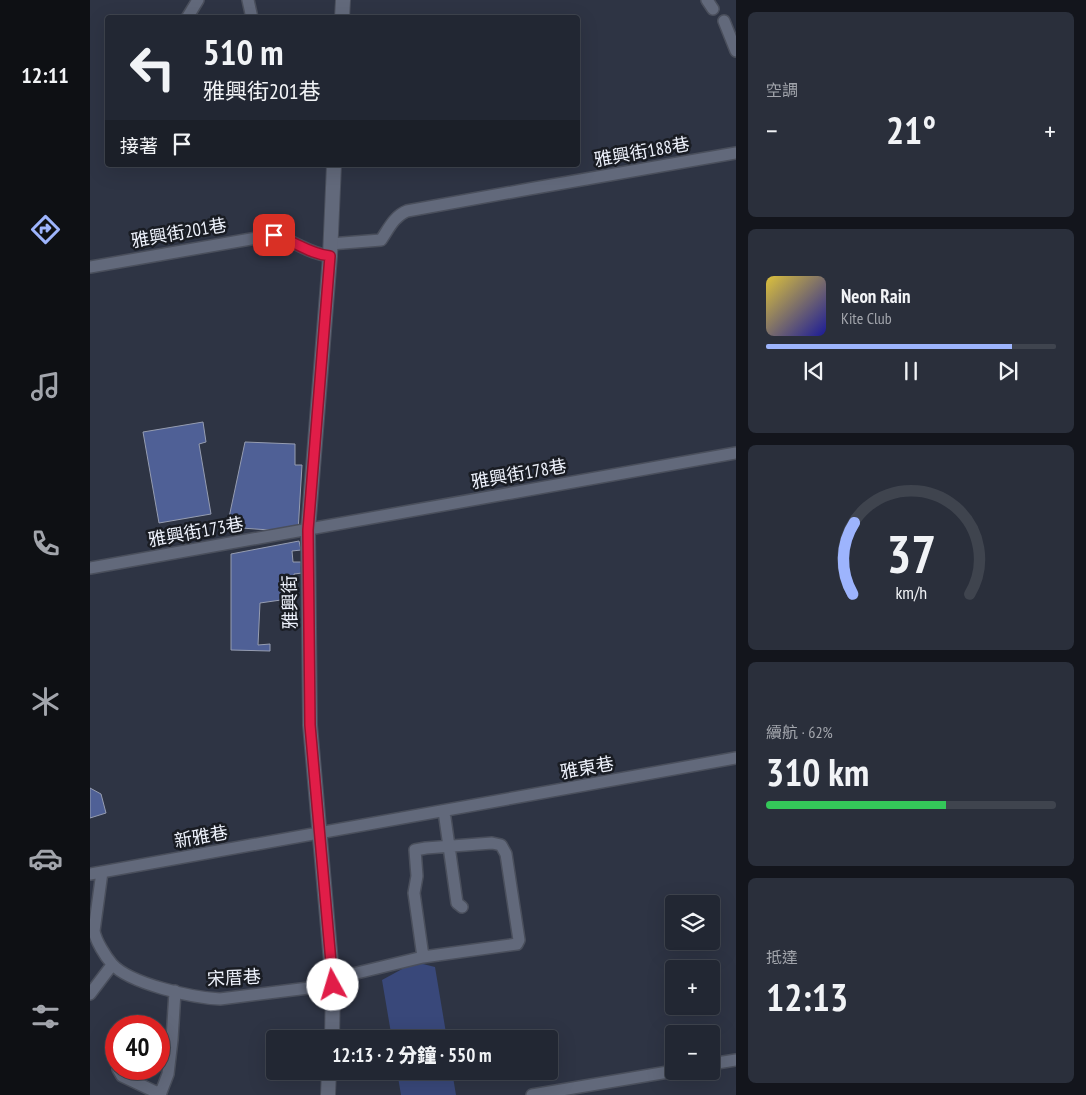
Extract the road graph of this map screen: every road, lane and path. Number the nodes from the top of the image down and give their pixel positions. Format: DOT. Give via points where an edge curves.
graph roads {
  1 [pos="198,0"];
  2 [pos="248,0"];
  3 [pos="343,0"];
  4 [pos="189,15"];
  5 [pos="251,15"];
  6 [pos="342,15"];
  7 [pos="724,21"];
  8 [pos="736,52"];
  9 [pos="736,153"];
  10 [pos="334,167"];
  11 [pos="330,250"];
  12 [pos="90,267"];
  13 [pos="736,453"];
  14 [pos="308,530"];
  15 [pos="90,568"];
  16 [pos="736,758"];
  17 [pos="444,811"];
  18 [pos="319,834"];
  19 [pos="449,846"];
  20 [pos="102,872"];
  21 [pos="90,874"];
  22 [pos="462,907"];
  23 [pos="423,958"];
  24 [pos="112,964"];
  25 [pos="333,982"];
  26 [pos="175,992"];
  27 [pos="90,994"];
  28 [pos="332,1030"];
  29 [pos="736,1060"];
  30 [pos="720,1063"];
  31 [pos="665,1072"];
  32 [pos="130,1080"];
  33 [pos="329,1080"];
  34 [pos="160,1095"];
  35 [pos="328,1095"];
  36 [pos="532,1095"];
  1 -- 4 [label="street"];
  2 -- 5 [label="street"];
  3 -- 6 [label="street"];
  7 -- 8 [label="street"];
  9 -- 11 [label="street, 雅興街188巷" via="407,211 395,219 381,240"];
  10 -- 11 [label="street, 雅興街"];
  11 -- 12 [label="street, 雅興街201巷" via="318,255 274,235"];
  11 -- 14 [label="street, 雅興街"];
  13 -- 14 [label="street, 雅興街178巷"];
  14 -- 15 [label="street, 雅興街173巷"];
  14 -- 18 [label="street, 雅興街" via="310,725"];
  16 -- 17 [label="street, 雅東巷"];
  17 -- 18 [label="street, 雅東巷"];
  17 -- 19 [label="street"];
  18 -- 20 [label="street, 新雅巷"];
  18 -- 25 [label="street, 雅興街"];
  19 -- 22 [label="street" via="457,903"];
  19 -- 23 [label="street" via="415,850 417,876 414,893"];
  19 -- 23 [label="street" via="498,843 504,849 519,940 517,944"];
  20 -- 21 [label="street, 新雅巷"];
  20 -- 24 [label="street, 宋厝巷" via="94,931"];
  23 -- 25 [label="street"];
  24 -- 26 [label="street, 宋厝巷" via="137,979"];
  24 -- 27 [label="street"];
  25 -- 26 [label="street, 宋厝巷" via="220,999"];
  25 -- 28 [label="street, 雅興街"];
  26 -- 34 [label="street" via="168,1074"];
  29 -- 30 [label="street"];
  31 -- 36 [label="street"];
  32 -- 34 [label="street"];
  33 -- 35 [label="street"];
}
